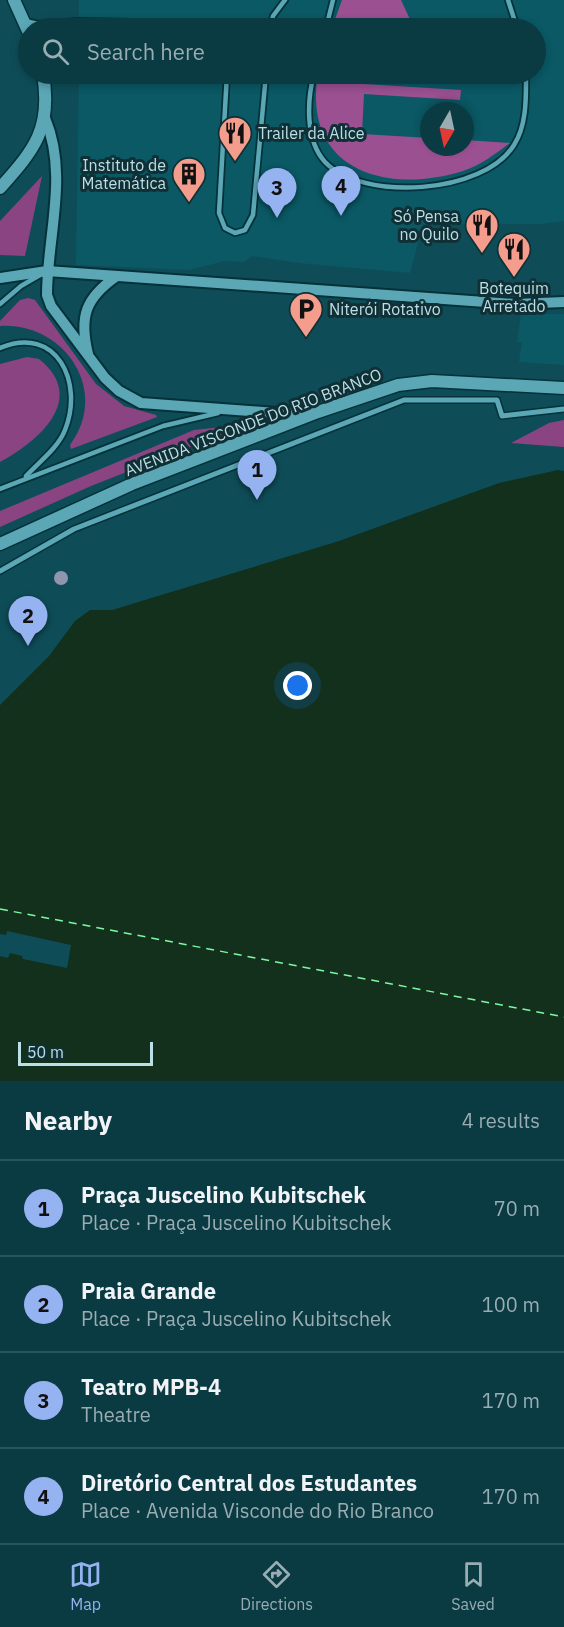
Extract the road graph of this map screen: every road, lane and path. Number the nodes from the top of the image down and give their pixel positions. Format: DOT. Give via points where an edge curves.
graph roads {
  1 [pos="14,0"];
  2 [pos="285,0"];
  3 [pos="333,0"];
  4 [pos="508,0"];
  5 [pos="22,18"];
  6 [pos="272,18"];
  7 [pos="328,18"];
  8 [pos="514,18"];
  9 [pos="44,84"];
  10 [pos="225,84"];
  11 [pos="265,84"];
  12 [pos="312,84"];
  13 [pos="525,84"];
  14 [pos="45,118"];
  15 [pos="0,188"];
  16 [pos="48,271"];
  17 [pos="118,276"];
  18 [pos="0,278"];
  19 [pos="564,302"];
  20 [pos="0,304"];
  21 [pos="0,348"];
  22 [pos="88,358"];
  23 [pos="564,388"];
  24 [pos="234,409"];
  25 [pos="564,409"];
  26 [pos="318,412"];
  27 [pos="24,478"];
  28 [pos="0,489"];
  29 [pos="0,544"];
  30 [pos="3,569"];
  1 -- 5 [label="main road"];
  2 -- 6 [label="lane"];
  3 -- 7 [label="lane"];
  4 -- 8 [label="lane"];
  9 -- 14 [label="main road"];
  10 -- 11 [label="lane" via="219,213 225,228 235,233 245,230 253,215"];
  12 -- 13 [label="lane" via="310,124 324,160 356,181 397,186 431,186 466,179 493,164 513,147 522,128"];
  14 -- 15 [label="main road" via="29,155"];
  14 -- 16 [label="street, AVENIDA VISCONDE DO RIO BRANCO" via="53,135 57,164"];
  16 -- 17 [label="street"];
  16 -- 18 [label="street"];
  16 -- 20 [label="lane"];
  16 -- 22 [label="street, AVENIDA VISCONDE DO RIO BRANCO" via="46,295 51,306"];
  17 -- 19 [label="street" via="515,304"];
  17 -- 22 [label="street" via="101,287 85,313"];
  21 -- 27 [label="lane" via="15,343 43,347 56,356 70,377 72,398 64,432"];
  22 -- 24 [label="street, AVENIDA VISCONDE DO RIO BRANCO" via="119,391 141,403"];
  23 -- 26 [label="main road, AVENIDA VISCONDE DO RIO BRANCO" via="432,381 398,385"];
  24 -- 26 [label="street, AVENIDA VISCONDE DO RIO BRANCO"];
  24 -- 27 [label="lane" via="163,426"];
  25 -- 30 [label="street" via="502,416 497,400 404,400 74,529"];
  26 -- 29 [label="main road, AVENIDA VISCONDE DO RIO BRANCO" via="132,484"];
  27 -- 28 [label="lane"];
}
